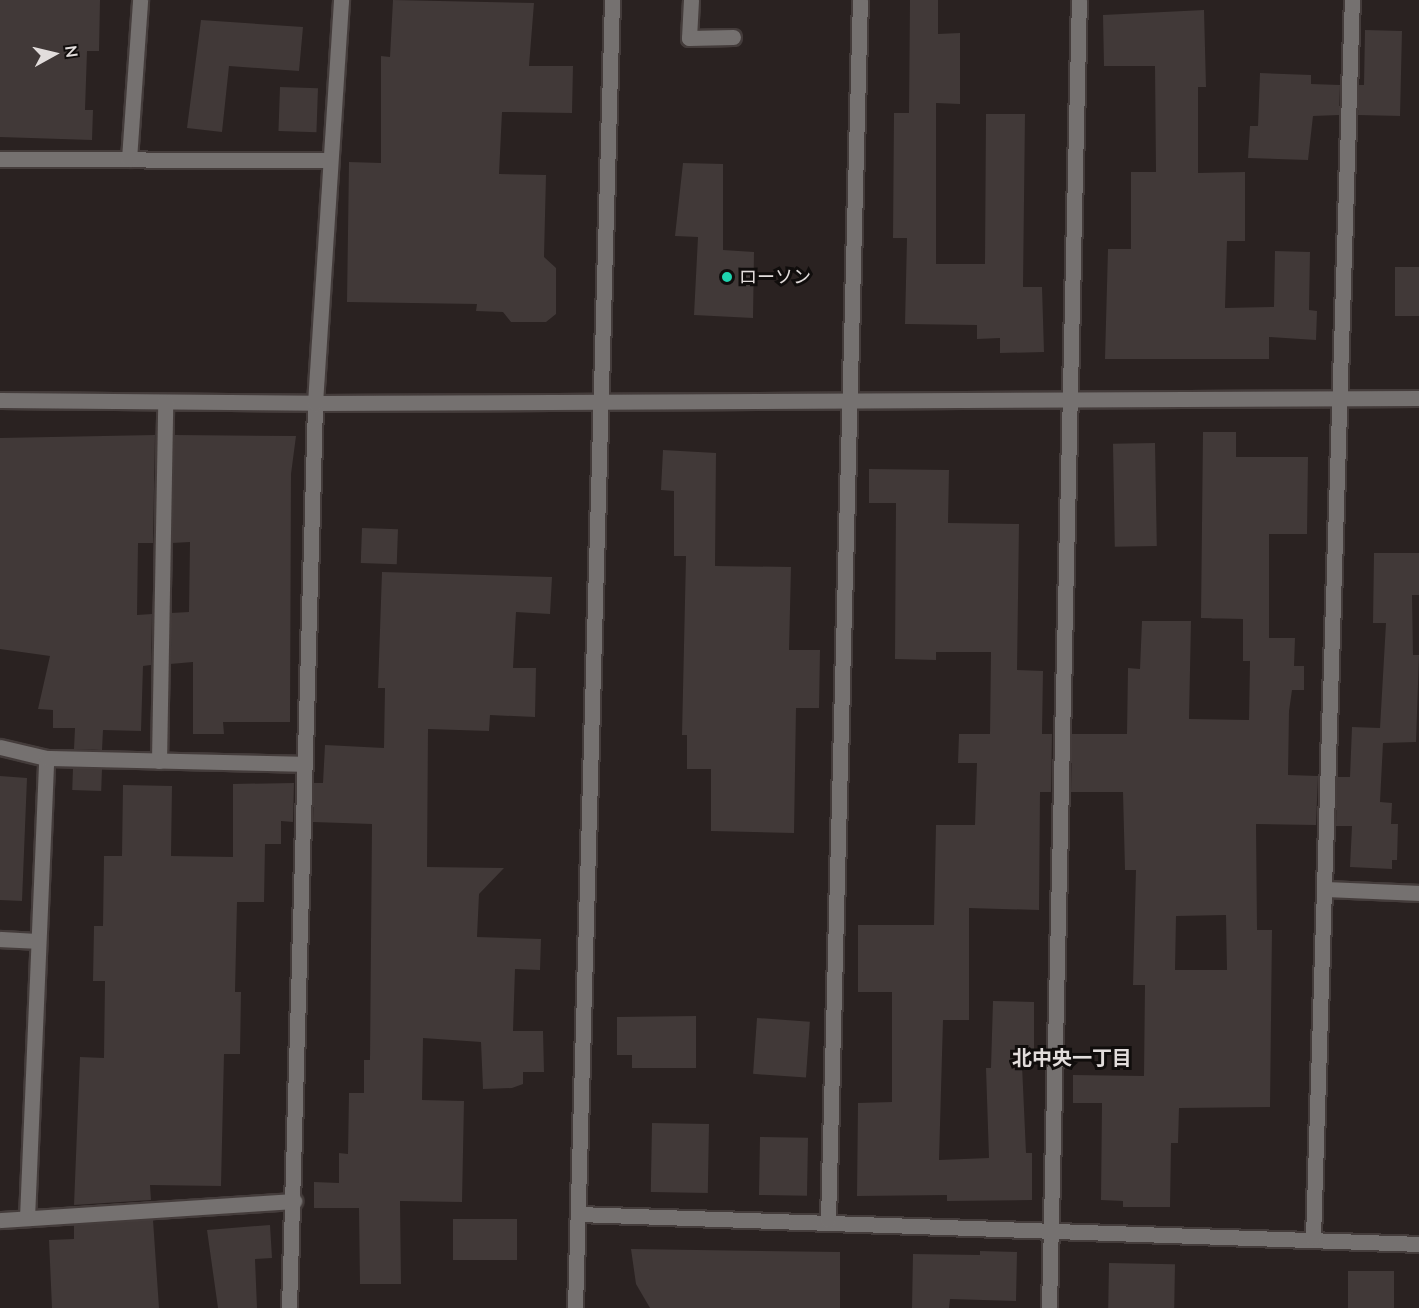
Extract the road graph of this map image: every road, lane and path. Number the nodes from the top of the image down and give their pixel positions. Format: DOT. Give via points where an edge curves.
graph roads {
  1 [pos="140,0"];
  2 [pos="341,0"];
  3 [pos="612,0"];
  4 [pos="691,0"];
  5 [pos="860,0"];
  6 [pos="1079,0"];
  7 [pos="1352,0"];
  8 [pos="733,37"];
  9 [pos="0,159"];
  10 [pos="129,159"];
  11 [pos="330,160"];
  12 [pos="1419,398"];
  13 [pos="1341,399"];
  14 [pos="0,400"];
  15 [pos="1070,400"];
  16 [pos="846,401"];
  17 [pos="165,402"];
  18 [pos="601,402"];
  19 [pos="315,403"];
  20 [pos="0,747"];
  21 [pos="46,758"];
  22 [pos="159,761"];
  23 [pos="303,764"];
  24 [pos="1327,889"];
  25 [pos="1419,893"];
  26 [pos="0,939"];
  27 [pos="38,941"];
  28 [pos="294,1201"];
  29 [pos="578,1214"];
  30 [pos="27,1218"];
  31 [pos="0,1220"];
  32 [pos="828,1220"];
  33 [pos="1051,1231"];
  34 [pos="1313,1238"];
  35 [pos="1419,1244"];
  36 [pos="289,1308"];
  37 [pos="575,1308"];
  38 [pos="1049,1308"];
  1 -- 10 [label="street"];
  2 -- 11 [label="street"];
  3 -- 18 [label="street"];
  4 -- 8 [label="street" via="689,38"];
  5 -- 16 [label="street"];
  6 -- 15 [label="street"];
  7 -- 13 [label="street"];
  9 -- 10 [label="street"];
  10 -- 11 [label="street"];
  11 -- 19 [label="street"];
  12 -- 13 [label="street"];
  13 -- 15 [label="street"];
  13 -- 24 [label="street"];
  14 -- 17 [label="street"];
  15 -- 16 [label="street"];
  15 -- 33 [label="street"];
  16 -- 18 [label="street"];
  16 -- 32 [label="street"];
  17 -- 19 [label="street"];
  17 -- 22 [label="street"];
  18 -- 19 [label="street"];
  18 -- 29 [label="street"];
  19 -- 23 [label="street"];
  20 -- 21 [label="street"];
  21 -- 22 [label="street"];
  21 -- 27 [label="street"];
  22 -- 23 [label="street"];
  23 -- 28 [label="street"];
  24 -- 25 [label="street"];
  24 -- 34 [label="street"];
  26 -- 27 [label="street"];
  27 -- 30 [label="street"];
  28 -- 30 [label="street"];
  28 -- 36 [label="street"];
  29 -- 32 [label="street"];
  29 -- 37 [label="street"];
  30 -- 31 [label="street"];
  32 -- 33 [label="street"];
  33 -- 34 [label="street"];
  33 -- 38 [label="street"];
  34 -- 35 [label="street"];
}
